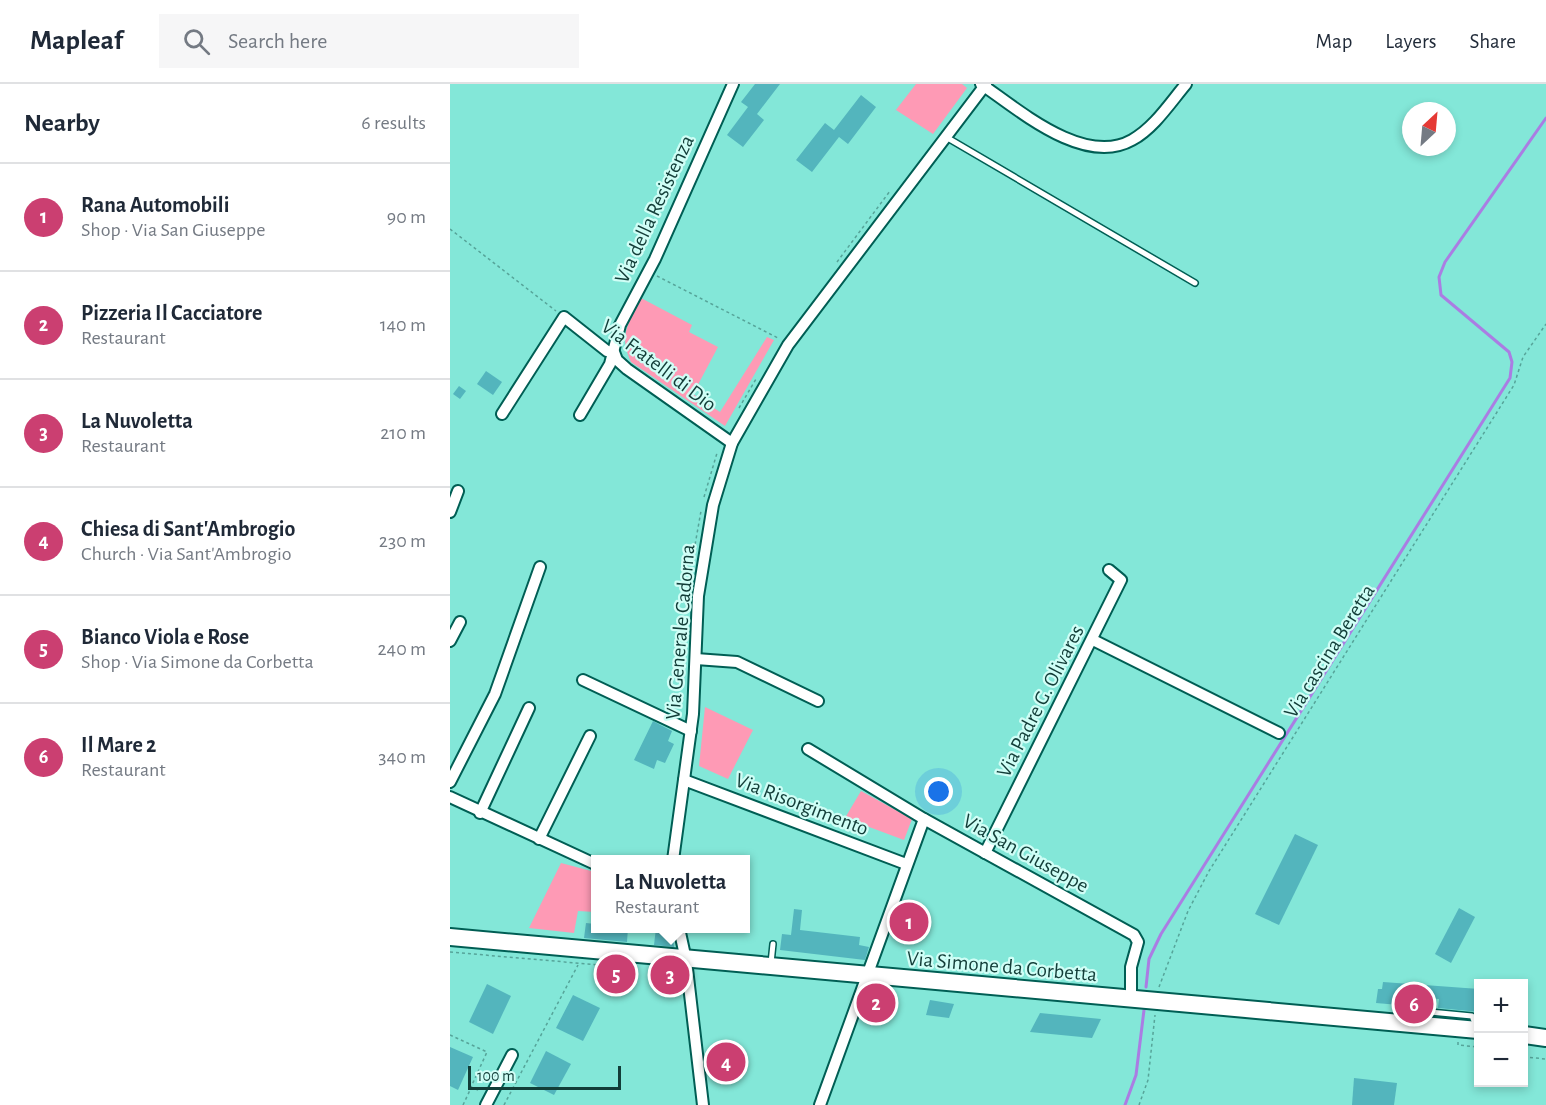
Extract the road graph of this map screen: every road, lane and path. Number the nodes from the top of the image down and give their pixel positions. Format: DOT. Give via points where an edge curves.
graph roads {
  1 [pos="733,84"];
  2 [pos="1186,84"];
  3 [pos="983,85"];
  4 [pos="946,137"];
  5 [pos="892,190"];
  6 [pos="450,229"];
  7 [pos="836,263"];
  8 [pos="648,271"];
  9 [pos="1195,283"];
  10 [pos="564,317"];
  11 [pos="1546,324"];
  12 [pos="782,340"];
  13 [pos="614,352"];
  14 [pos="758,375"];
  15 [pos="738,410"];
  16 [pos="502,414"];
  17 [pos="580,414"];
  18 [pos="728,440"];
  19 [pos="458,490"];
  20 [pos="703,499"];
  21 [pos="701,508"];
  22 [pos="450,512"];
  23 [pos="540,567"];
  24 [pos="1109,570"];
  25 [pos="691,572"];
  26 [pos="460,622"];
  27 [pos="1093,640"];
  28 [pos="450,641"];
  29 [pos="696,659"];
  30 [pos="583,680"];
  31 [pos="818,701"];
  32 [pos="529,708"];
  33 [pos="691,731"];
  34 [pos="1279,733"];
  35 [pos="590,736"];
  36 [pos="808,748"];
  37 [pos="684,780"];
  38 [pos="450,782"];
  39 [pos="450,797"];
  40 [pos="480,813"];
  41 [pos="924,819"];
  42 [pos="539,839"];
  43 [pos="985,853"];
  44 [pos="674,855"];
  45 [pos="591,862"];
  46 [pos="906,864"];
  47 [pos="680,933"];
  48 [pos="450,937"];
  49 [pos="773,944"];
  50 [pos="686,960"];
  51 [pos="579,963"];
  52 [pos="771,968"];
  53 [pos="865,976"];
  54 [pos="1131,1000"];
  55 [pos="1152,1002"];
  56 [pos="1474,1030"];
  57 [pos="450,1035"];
  58 [pos="1459,1035"];
  59 [pos="1528,1036"];
  60 [pos="1546,1038"];
  61 [pos="1474,1047"];
  62 [pos="512,1055"];
  63 [pos="1528,1057"];
  64 [pos="1546,1059"];
  65 [pos="471,1087"];
  66 [pos="488,1101"];
  67 [pos="463,1105"];
  68 [pos="504,1105"];
  69 [pos="704,1105"];
  70 [pos="820,1105"];
  71 [pos="1138,1105"];
  1 -- 8 [label="street, Via della Resistenza"];
  2 -- 3 [label="street" via="1148,128 1132,140 1102,148 1070,140"];
  3 -- 4 [label="street, Via Generale Cadorna"];
  4 -- 9 [label="lane"];
  4 -- 18 [label="street, Via Generale Cadorna" via="788,345"];
  5 -- 7 [label="path"];
  6 -- 10 [label="path"];
  8 -- 12 [label="path"];
  8 -- 13 [label="street, Via della Resistenza" via="620,325"];
  10 -- 13 [label="street, Via Fratelli di Dio" via="607,351"];
  10 -- 16 [label="street"];
  11 -- 55 [label="path, Via cascina Beretta" via="1523,357 1514,385 1209,872 1188,911"];
  13 -- 17 [label="street, Via della Resistenza"];
  13 -- 18 [label="street, Via Fratelli di Dio" via="627,369"];
  14 -- 15 [label="path"];
  18 -- 20 [label="path" via="710,471"];
  18 -- 29 [label="street, Via Generale Cadorna" via="698,596"];
  19 -- 22 [label="street"];
  21 -- 25 [label="path"];
  23 -- 38 [label="street" via="495,694"];
  24 -- 27 [label="street, Via Padre G. Olivares" via="1121,580"];
  26 -- 28 [label="street"];
  27 -- 34 [label="street"];
  27 -- 43 [label="street, Via Padre G. Olivares"];
  29 -- 31 [label="street" via="737,662"];
  29 -- 33 [label="street, Via Generale Cadorna"];
  30 -- 33 [label="street"];
  32 -- 40 [label="street"];
  33 -- 37 [label="street, Via Generale Cadorna"];
  35 -- 42 [label="street"];
  36 -- 41 [label="street, Via San Giuseppe"];
  37 -- 44 [label="street, Via Generale Cadorna"];
  37 -- 46 [label="street, Via Risorgimento"];
  39 -- 40 [label="street"];
  40 -- 42 [label="street"];
  41 -- 43 [label="street, Via San Giuseppe"];
  41 -- 46 [label="street"];
  42 -- 45 [label="street"];
  43 -- 54 [label="street, Via San Giuseppe" via="1137,938 1131,967"];
  46 -- 53 [label="street"];
  47 -- 50 [label="street"];
  48 -- 50 [label="main road, Via Simone da Corbetta"];
  49 -- 52 [label="lane"];
  50 -- 52 [label="main road, Via Simone da Corbetta"];
  50 -- 69 [label="street"];
  51 -- 68 [label="path"];
  52 -- 53 [label="main road, Via Simone da Corbetta"];
  53 -- 54 [label="main road, Via Simone da Corbetta"];
  53 -- 70 [label="street"];
  54 -- 55 [label="main road, Via Simone da Corbetta"];
  55 -- 56 [label="main road, Via Simone da Corbetta"];
  55 -- 71 [label="path" via="1150,1009 1155,1011 1148,1080"];
  57 -- 65 [label="path" via="488,1052"];
  58 -- 61 [label="path" via="1458,1045"];
  59 -- 60 [label="main road"];
  62 -- 66 [label="street"];
  63 -- 64 [label="path"];
  65 -- 66 [label="path"];
  65 -- 67 [label="path"];
}
